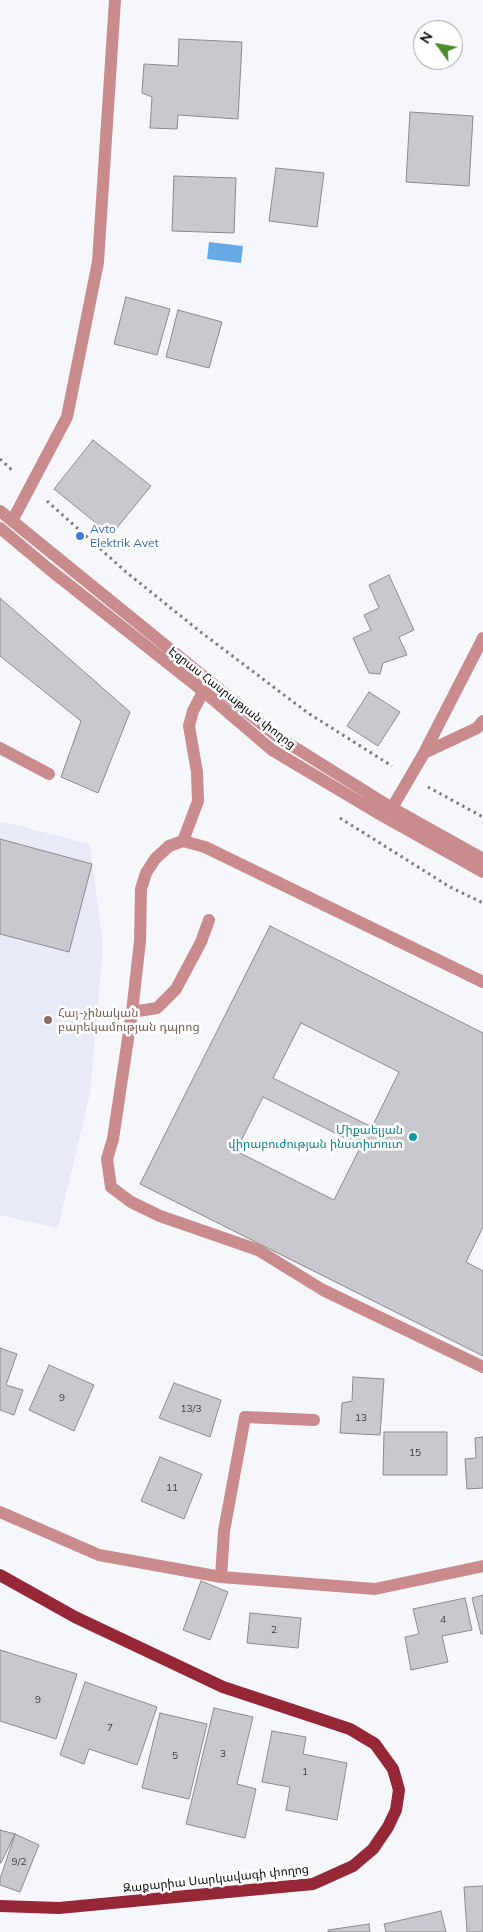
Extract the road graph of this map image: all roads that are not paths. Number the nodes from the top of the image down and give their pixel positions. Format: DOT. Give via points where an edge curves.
graph roads {
  1 [pos="114,0"];
  2 [pos="0,512"];
  3 [pos="12,521"];
  4 [pos="0,528"];
  5 [pos="483,638"];
  6 [pos="206,686"];
  7 [pos="483,721"];
  8 [pos="0,748"];
  9 [pos="424,753"];
  10 [pos="49,774"];
  11 [pos="392,808"];
  12 [pos="183,841"];
  13 [pos="483,859"];
  14 [pos="483,872"];
  15 [pos="209,920"];
  16 [pos="483,982"];
  17 [pos="132,1012"];
  18 [pos="483,1367"];
  19 [pos="314,1420"];
  20 [pos="0,1512"];
  21 [pos="483,1566"];
  22 [pos="0,1574"];
  23 [pos="221,1577"];
  24 [pos="0,1906"];
  1 -- 3 [label="street" via="98,262 67,417"];
  2 -- 3 [label="street, Էզրաս Հասրաթյան փողոց"];
  3 -- 6 [label="street, Էզրաս Հասրաթյան փողոց"];
  4 -- 6 [label="street, Էզրաս Հասրաթյան փողոց" via="49,569"];
  5 -- 9 [label="street"];
  6 -- 11 [label="street, Էզրաս Հասրաթյան փողոց" via="278,738"];
  6 -- 12 [label="street" via="189,726 198,801"];
  6 -- 14 [label="street, Էզրաս Հասրաթյան փողոց" via="272,750"];
  7 -- 9 [label="street" via="477,728"];
  8 -- 10 [label="street"];
  9 -- 11 [label="street"];
  11 -- 13 [label="street, Էզրաս Հասրաթյան փողոց"];
  12 -- 16 [label="street" via="205,847"];
  12 -- 17 [label="street" via="169,846 146,873"];
  15 -- 17 [label="street" via="176,989 157,1008"];
  17 -- 18 [label="street" via="107,1160 111,1186 130,1202 160,1216 258,1250 323,1290"];
  19 -- 23 [label="street" via="245,1417 224,1531"];
  20 -- 23 [label="street" via="99,1554"];
  21 -- 23 [label="street" via="375,1589"];
  22 -- 24 [label="main road, Զաքարիա Սարկավագի փողոց" via="75,1617 223,1687 350,1729 375,1744 392,1769 400,1790 396,1810 373,1849 353,1866 313,1884 59,1908"];
}
